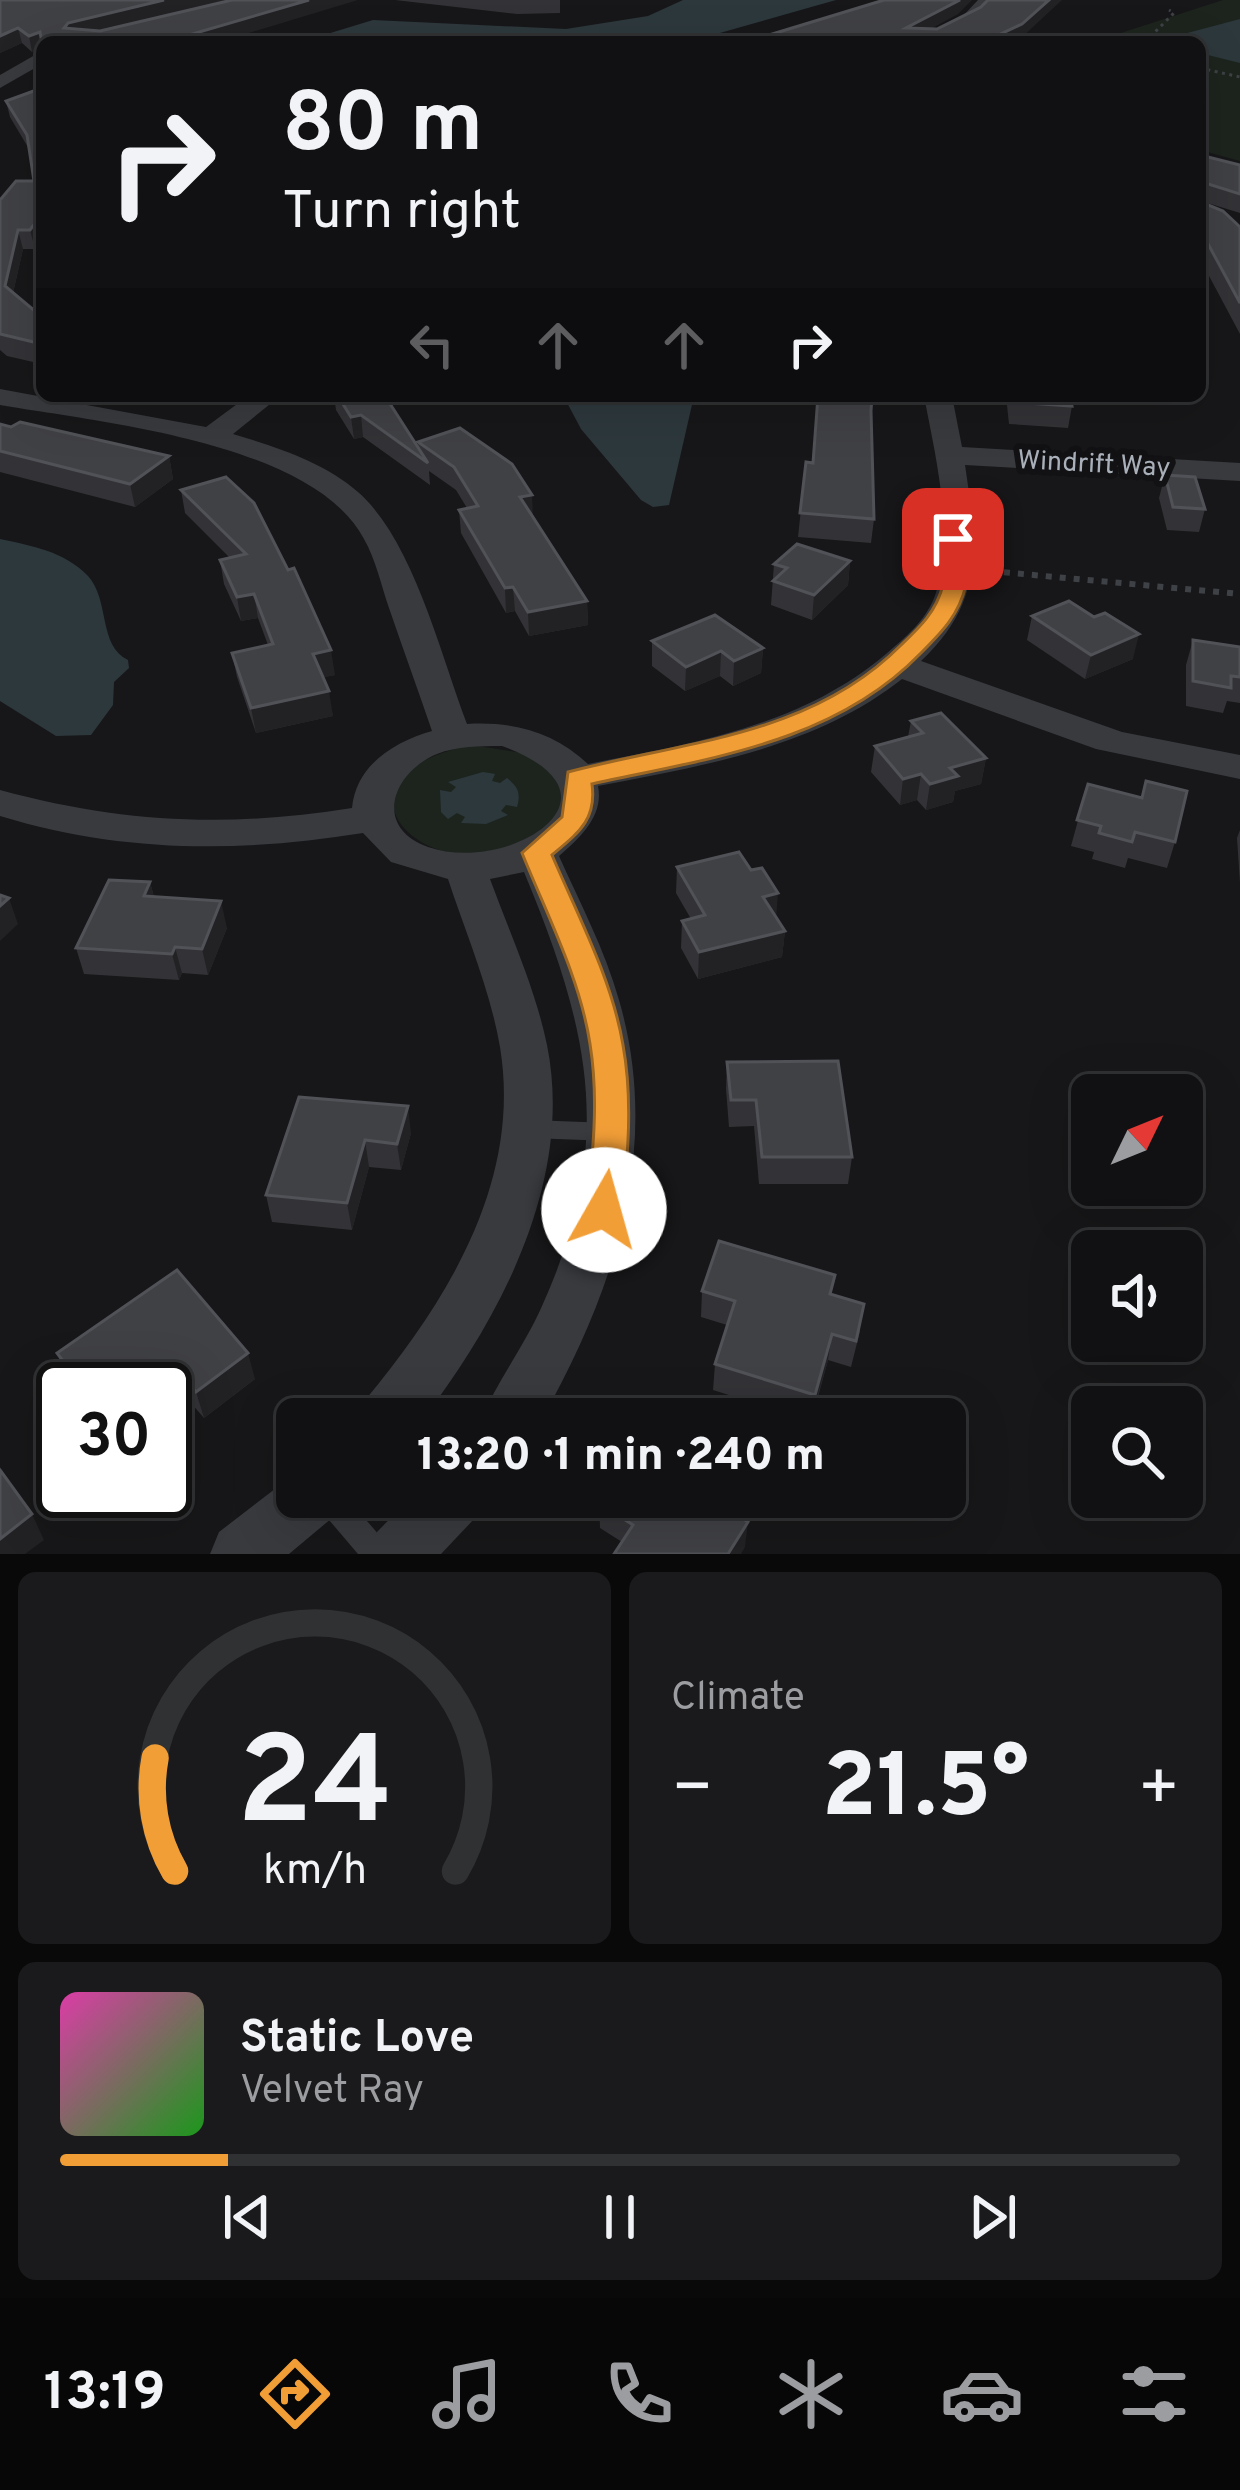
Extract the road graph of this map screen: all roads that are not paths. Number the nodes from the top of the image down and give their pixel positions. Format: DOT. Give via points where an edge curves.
graph roads {
  1 [pos="986,0"];
  2 [pos="931,36"];
  3 [pos="36,60"];
  4 [pos="0,83"];
  5 [pos="0,94"];
  6 [pos="21,94"];
  7 [pos="0,397"];
  8 [pos="258,402"];
  9 [pos="939,402"];
  10 [pos="211,437"];
  11 [pos="949,455"];
  12 [pos="1240,472"];
  13 [pos="899,664"];
  14 [pos="453,737"];
  15 [pos="1240,767"];
  16 [pos="578,778"];
  17 [pos="0,803"];
  18 [pos="374,818"];
  19 [pos="537,853"];
  20 [pos="464,868"];
  21 [pos="525,1129"];
  22 [pos="613,1132"];
  23 [pos="403,1398"];
  24 [pos="522,1398"];
  25 [pos="285,1518"];
  26 [pos="346,1518"];
  27 [pos="433,1518"];
  28 [pos="241,1554"];
  29 [pos="376,1554"];
  30 [pos="399,1554"];
  1 -- 2 [label="street" via="967,21"];
  3 -- 4 [label="street"];
  5 -- 6 [label="street"];
  7 -- 10 [label="street"];
  8 -- 10 [label="street"];
  9 -- 11 [label="street"];
  10 -- 14 [label="street" via="310,470 366,517"];
  11 -- 12 [label="street, Windrift Way"];
  11 -- 13 [label="street" via="956,581 943,617"];
  13 -- 15 [label="street" via="1082,734"];
  13 -- 16 [label="street" via="842,705 778,733"];
  14 -- 16 [label="street" via="523,739 555,753"];
  14 -- 18 [label="street" via="388,768 374,791"];
  16 -- 19 [label="street" via="574,821"];
  17 -- 18 [label="street" via="170,836 285,832"];
  18 -- 20 [label="street" via="399,849"];
  19 -- 20 [label="street"];
  19 -- 22 [label="street" via="599,1010"];
  20 -- 21 [label="street" via="518,1029"];
  21 -- 22 [label="lane"];
  21 -- 23 [label="street" via="488,1262"];
  22 -- 24 [label="street" via="592,1258"];
  25 -- 28 [label="street"];
  26 -- 29 [label="lane"];
  27 -- 30 [label="street"];
}
